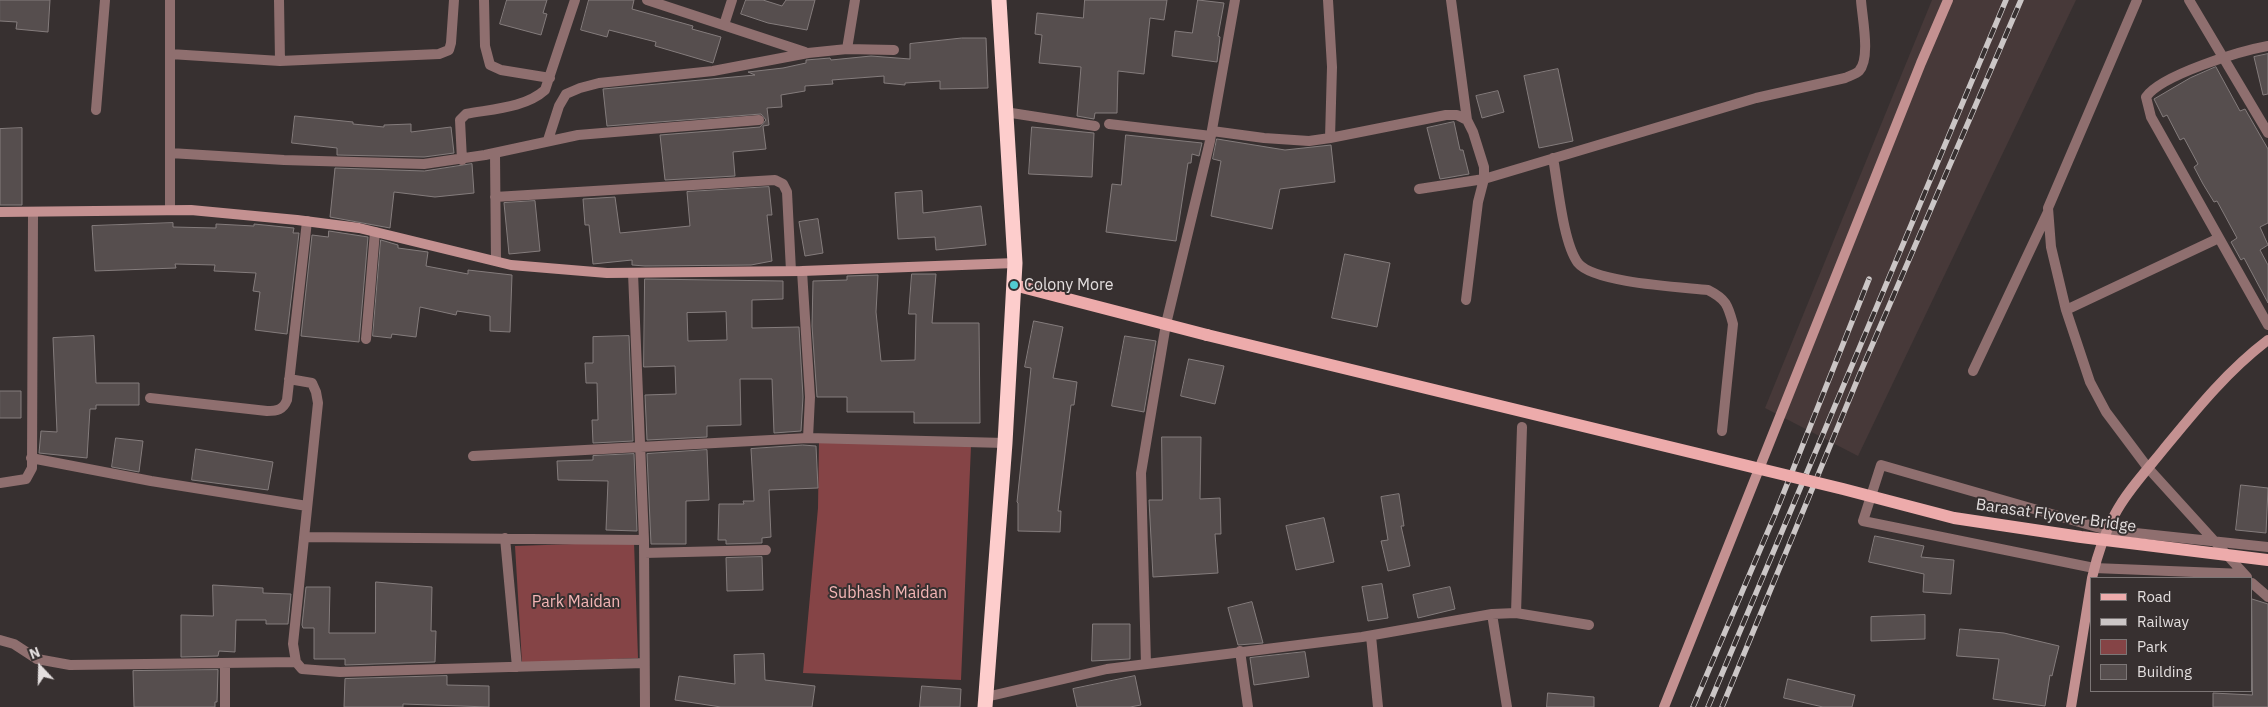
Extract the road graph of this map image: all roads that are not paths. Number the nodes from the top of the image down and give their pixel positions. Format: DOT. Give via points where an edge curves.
graph roads {
  1 [pos="105,0"];
  2 [pos="170,0"];
  3 [pos="279,0"];
  4 [pos="454,0"];
  5 [pos="484,0"];
  6 [pos="575,0"];
  7 [pos="647,0"];
  8 [pos="732,0"];
  9 [pos="855,0"];
  10 [pos="999,0"];
  11 [pos="1235,0"];
  12 [pos="1328,0"];
  13 [pos="1451,0"];
  14 [pos="1861,0"];
  15 [pos="1948,0"];
  16 [pos="2137,0"];
  17 [pos="2189,0"];
  18 [pos="724,25"];
  19 [pos="2268,46"];
  20 [pos="848,49"];
  21 [pos="894,50"];
  22 [pos="808,53"];
  23 [pos="170,54"];
  24 [pos="2223,57"];
  25 [pos="280,60"];
  26 [pos="550,78"];
  27 [pos="96,110"];
  28 [pos="1005,112"];
  29 [pos="759,120"];
  30 [pos="1467,120"];
  31 [pos="1109,124"];
  32 [pos="1095,126"];
  33 [pos="1211,133"];
  34 [pos="2268,133"];
  35 [pos="1330,138"];
  36 [pos="548,140"];
  37 [pos="170,152"];
  38 [pos="495,153"];
  39 [pos="1553,158"];
  40 [pos="462,160"];
  41 [pos="1484,179"];
  42 [pos="1419,189"];
  43 [pos="495,197"];
  44 [pos="170,210"];
  45 [pos="0,212"];
  46 [pos="2048,212"];
  47 [pos="33,213"];
  48 [pos="307,221"];
  49 [pos="375,232"];
  50 [pos="2219,238"];
  51 [pos="496,261"];
  52 [pos="1015,263"];
  53 [pos="791,271"];
  54 [pos="802,271"];
  55 [pos="633,273"];
  56 [pos="1014,285"];
  57 [pos="1466,300"];
  58 [pos="2066,310"];
  59 [pos="1166,324"];
  60 [pos="2268,325"];
  61 [pos="366,339"];
  62 [pos="2268,340"];
  63 [pos="1973,371"];
  64 [pos="289,379"];
  65 [pos="150,398"];
  66 [pos="1522,427"];
  67 [pos="1722,431"];
  68 [pos="808,438"];
  69 [pos="1005,443"];
  70 [pos="640,447"];
  71 [pos="473,456"];
  72 [pos="32,458"];
  73 [pos="2148,468"];
  74 [pos="0,483"];
  75 [pos="307,506"];
  76 [pos="2108,530"];
  77 [pos="304,537"];
  78 [pos="505,538"];
  79 [pos="644,540"];
  80 [pos="2216,543"];
  81 [pos="2268,548"];
  82 [pos="766,550"];
  83 [pos="644,553"];
  84 [pos="2268,560"];
  85 [pos="2093,575"];
  86 [pos="2246,576"];
  87 [pos="2253,584"];
  88 [pos="2090,593"];
  89 [pos="2268,597"];
  90 [pos="1516,613"];
  91 [pos="1492,614"];
  92 [pos="1589,625"];
  93 [pos="1371,636"];
  94 [pos="0,640"];
  95 [pos="1240,651"];
  96 [pos="296,662"];
  97 [pos="225,663"];
  98 [pos="644,663"];
  99 [pos="1146,664"];
  100 [pos="517,667"];
  101 [pos="986,702"];
  102 [pos="225,707"];
  103 [pos="644,707"];
  104 [pos="1248,707"];
  105 [pos="1378,707"];
  106 [pos="1507,707"];
  107 [pos="1664,707"];
  108 [pos="2071,707"];
  1 -- 27 [label="street"];
  2 -- 23 [label="street"];
  3 -- 25 [label="street"];
  4 -- 25 [label="street" via="452,43 448,50 439,54"];
  5 -- 26 [label="street" via="485,46 490,65 501,70"];
  6 -- 26 [label="street"];
  7 -- 18 [label="street"];
  8 -- 18 [label="street"];
  9 -- 20 [label="street"];
  10 -- 28 [label="highway"];
  11 -- 33 [label="street"];
  12 -- 35 [label="street" via="1332,67"];
  13 -- 30 [label="street"];
  14 -- 39 [label="street" via="1865,46 1864,62 1858,72 1845,78 1756,98"];
  15 -- 107 [label="street"];
  16 -- 46 [label="street" via="2066,162"];
  17 -- 24 [label="street"];
  18 -- 22 [label="street"];
  19 -- 24 [label="street"];
  20 -- 21 [label="street"];
  20 -- 22 [label="street"];
  22 -- 36 [label="street" via="740,67 580,88 566,94"];
  23 -- 25 [label="street"];
  23 -- 37 [label="street"];
  24 -- 34 [label="street"];
  24 -- 50 [label="street" via="2162,83 2151,89 2146,98 2151,117"];
  26 -- 40 [label="street" via="545,90 530,100 466,114 460,120"];
  28 -- 32 [label="street"];
  28 -- 52 [label="highway"];
  29 -- 36 [label="street" via="648,128"];
  30 -- 35 [label="street" via="1457,115 1446,115"];
  30 -- 41 [label="street" via="1474,132"];
  31 -- 33 [label="street"];
  33 -- 35 [label="street" via="1286,140"];
  33 -- 59 [label="street"];
  36 -- 38 [label="street"];
  37 -- 40 [label="street" via="384,164"];
  37 -- 44 [label="street"];
  38 -- 40 [label="street"];
  38 -- 43 [label="street"];
  39 -- 41 [label="street"];
  39 -- 67 [label="street" via="1568,239 1579,265 1609,278 1708,290 1720,296 1728,306 1732,324"];
  41 -- 42 [label="street"];
  41 -- 57 [label="street" via="1478,202"];
  43 -- 51 [label="street"];
  43 -- 53 [label="street" via="775,180 783,184 787,192"];
  44 -- 47 [label="street"];
  44 -- 48 [label="street"];
  45 -- 47 [label="street"];
  46 -- 58 [label="street" via="2051,247"];
  46 -- 63 [label="street"];
  47 -- 72 [label="street"];
  48 -- 49 [label="street"];
  48 -- 64 [label="street"];
  49 -- 51 [label="street"];
  49 -- 61 [label="street"];
  50 -- 58 [label="street"];
  50 -- 60 [label="street"];
  51 -- 55 [label="street" via="588,272"];
  52 -- 54 [label="street"];
  52 -- 56 [label="highway"];
  53 -- 54 [label="street"];
  53 -- 55 [label="street"];
  54 -- 68 [label="street" via="810,397"];
  55 -- 70 [label="street"];
  56 -- 59 [label="main road, Barasat Flyover Bridge"];
  56 -- 69 [label="highway"];
  58 -- 73 [label="street" via="2090,382 2106,412"];
  59 -- 84 [label="main road, Barasat Flyover Bridge, bridge" via="1954,518"];
  59 -- 99 [label="street" via="1141,473"];
  62 -- 73 [label="street" via="2217,386"];
  64 -- 65 [label="street" via="287,400 278,411"];
  64 -- 75 [label="street" via="312,383 318,403"];
  66 -- 90 [label="street"];
  68 -- 69 [label="street"];
  68 -- 70 [label="street"];
  69 -- 101 [label="highway"];
  70 -- 71 [label="street"];
  70 -- 79 [label="street"];
  72 -- 74 [label="street" via="32,468 26,479"];
  72 -- 75 [label="street"];
  73 -- 76 [label="street" via="2115,513"];
  73 -- 80 [label="street"];
  75 -- 77 [label="street"];
  76 -- 80 [label="street"];
  76 -- 85 [label="street"];
  76 -- 85 [label="street" via="1881,465 1863,521"];
  77 -- 78 [label="street"];
  77 -- 96 [label="street" via="293,644"];
  78 -- 79 [label="street"];
  78 -- 100 [label="street"];
  79 -- 83 [label="street"];
  80 -- 81 [label="street"];
  80 -- 86 [label="street"];
  82 -- 83 [label="street"];
  83 -- 98 [label="street"];
  85 -- 86 [label="street"];
  87 -- 89 [label="street"];
  88 -- 108 [label="street"];
  90 -- 91 [label="street"];
  90 -- 92 [label="street"];
  91 -- 93 [label="street"];
  91 -- 106 [label="street"];
  93 -- 95 [label="street"];
  93 -- 105 [label="street"];
  94 -- 97 [label="street" via="54,664"];
  95 -- 99 [label="street"];
  95 -- 104 [label="street"];
  96 -- 97 [label="street"];
  96 -- 100 [label="street" via="302,669 340,672"];
  97 -- 102 [label="street"];
  98 -- 100 [label="street"];
  98 -- 103 [label="street"];
  99 -- 101 [label="street" via="1107,669"];
}
